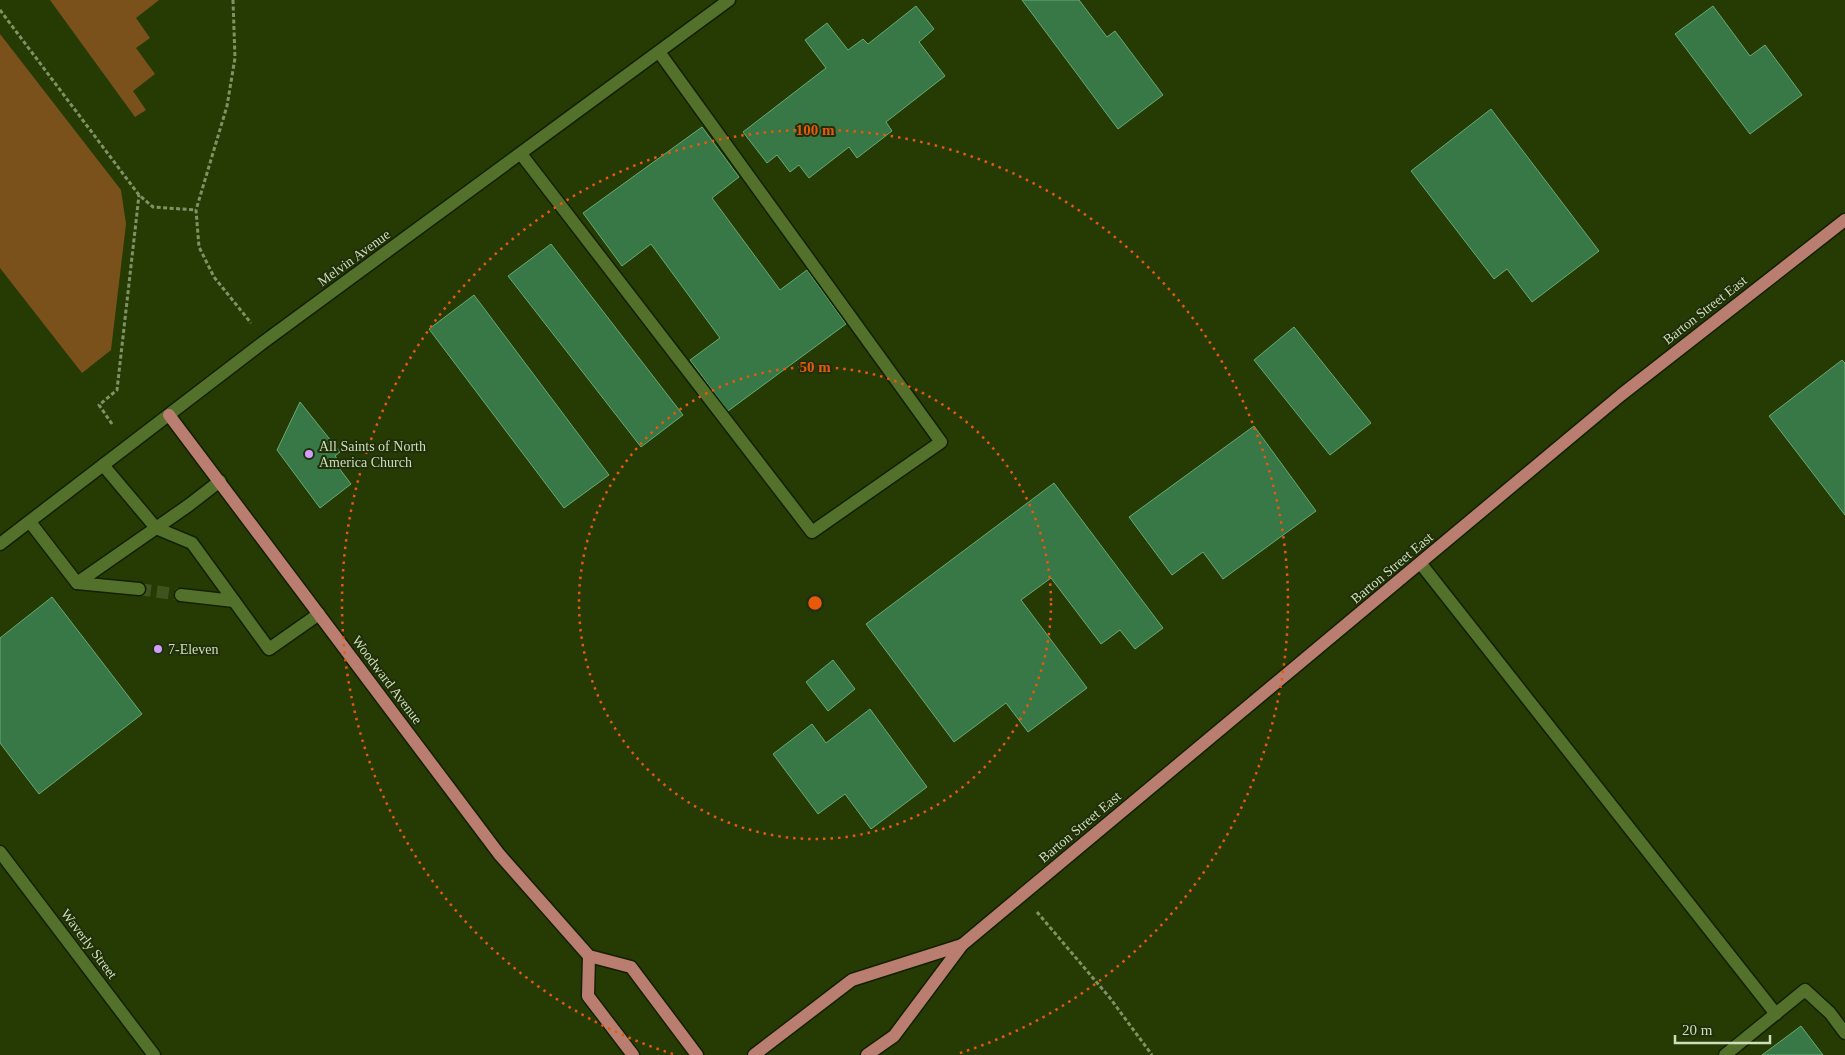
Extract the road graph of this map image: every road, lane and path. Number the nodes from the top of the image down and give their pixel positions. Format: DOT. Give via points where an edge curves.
graph roads {
  1 [pos="233,0"];
  2 [pos="729,0"];
  3 [pos="0,10"];
  4 [pos="659,52"];
  5 [pos="520,154"];
  6 [pos="139,195"];
  7 [pos="196,210"];
  8 [pos="1845,220"];
  9 [pos="265,341"];
  10 [pos="169,415"];
  11 [pos="112,424"];
  12 [pos="103,465"];
  13 [pos="220,481"];
  14 [pos="30,522"];
  15 [pos="156,528"];
  16 [pos="0,544"];
  17 [pos="1421,564"];
  18 [pos="77,583"];
  19 [pos="139,589"];
  20 [pos="181,594"];
  21 [pos="234,601"];
  22 [pos="319,614"];
  23 [pos="0,852"];
  24 [pos="1022,895"];
  25 [pos="962,945"];
  26 [pos="589,956"];
  27 [pos="1776,1014"];
  28 [pos="1845,1033"];
  29 [pos="154,1055"];
  30 [pos="633,1055"];
  31 [pos="697,1055"];
  32 [pos="754,1055"];
  33 [pos="867,1055"];
  34 [pos="1152,1055"];
  35 [pos="1726,1055"];
  1 -- 7 [label="path" via="235,58 227,106"];
  2 -- 4 [label="street, Melvin Avenue"];
  3 -- 6 [label="path"];
  4 -- 5 [label="street, Melvin Avenue"];
  4 -- 5 [label="street" via="941,442 812,532"];
  5 -- 9 [label="street, Melvin Avenue"];
  6 -- 7 [label="path" via="154,207"];
  6 -- 11 [label="path" via="118,390 99,405"];
  7 -- 9 [label="path" via="198,247 214,277"];
  8 -- 17 [label="main road, Barton Street East" via="1621,395"];
  9 -- 10 [label="street, Melvin Avenue"];
  10 -- 12 [label="street, Melvin Avenue"];
  10 -- 13 [label="main road, Woodward Avenue"];
  12 -- 14 [label="street, Melvin Avenue"];
  12 -- 15 [label="street"];
  13 -- 15 [label="street"];
  13 -- 22 [label="main road, Woodward Avenue"];
  14 -- 16 [label="street, Melvin Avenue"];
  14 -- 18 [label="street"];
  15 -- 18 [label="street"];
  15 -- 21 [label="street" via="192,543"];
  17 -- 24 [label="main road, Barton Street East"];
  17 -- 27 [label="street"];
  18 -- 19 [label="street"];
  20 -- 21 [label="street"];
  21 -- 22 [label="street" via="269,649"];
  22 -- 26 [label="main road, Woodward Avenue" via="499,854"];
  23 -- 29 [label="street, Waverly Street"];
  24 -- 25 [label="main road, Barton Street East"];
  24 -- 34 [label="path" via="1104,991"];
  25 -- 32 [label="main road, Barton Street East" via="852,980"];
  25 -- 33 [label="main road, Barton Street East" via="894,1036"];
  26 -- 30 [label="main road" via="588,996"];
  26 -- 31 [label="main road" via="631,967"];
  27 -- 28 [label="street" via="1805,990 1830,1013"];
  27 -- 35 [label="street"];
}
